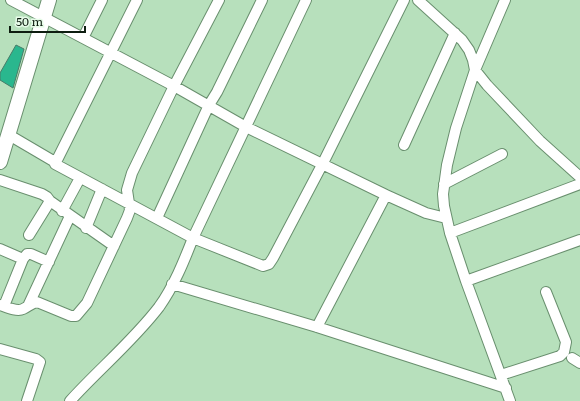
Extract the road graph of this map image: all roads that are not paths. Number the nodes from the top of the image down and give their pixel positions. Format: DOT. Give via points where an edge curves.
graph roads {
  1 [pos="12,0"];
  2 [pos="49,0"];
  3 [pos="102,0"];
  4 [pos="137,0"];
  5 [pos="219,0"];
  6 [pos="262,0"];
  7 [pos="306,0"];
  8 [pos="404,0"];
  9 [pos="418,0"];
  10 [pos="505,0"];
  11 [pos="44,18"];
  12 [pos="455,32"];
  13 [pos="83,38"];
  14 [pos="111,53"];
  15 [pos="475,70"];
  16 [pos="174,86"];
  17 [pos="209,106"];
  18 [pos="246,127"];
  19 [pos="9,135"];
  20 [pos="404,145"];
  21 [pos="502,154"];
  22 [pos="0,162"];
  23 [pos="55,162"];
  24 [pos="323,163"];
  25 [pos="580,177"];
  26 [pos="80,178"];
  27 [pos="0,180"];
  28 [pos="444,184"];
  29 [pos="580,184"];
  30 [pos="102,189"];
  31 [pos="386,195"];
  32 [pos="50,202"];
  33 [pos="130,203"];
  34 [pos="66,214"];
  35 [pos="157,218"];
  36 [pos="446,218"];
  37 [pos="86,228"];
  38 [pos="450,233"];
  39 [pos="29,235"];
  40 [pos="193,238"];
  41 [pos="580,240"];
  42 [pos="114,246"];
  43 [pos="0,249"];
  44 [pos="23,259"];
  45 [pos="49,262"];
  46 [pos="466,281"];
  47 [pos="172,284"];
  48 [pos="546,292"];
  49 [pos="2,305"];
  50 [pos="28,306"];
  51 [pos="318,327"];
  52 [pos="0,349"];
  53 [pos="501,375"];
  54 [pos="506,388"];
  55 [pos="27,401"];
  56 [pos="70,401"];
  57 [pos="510,401"];
  1 -- 11 [label="street"];
  2 -- 11 [label="street"];
  3 -- 13 [label="street"];
  4 -- 14 [label="street"];
  5 -- 16 [label="street"];
  6 -- 17 [label="street"];
  7 -- 18 [label="street"];
  8 -- 24 [label="street"];
  9 -- 12 [label="street"];
  10 -- 15 [label="street"];
  11 -- 13 [label="street"];
  11 -- 19 [label="street"];
  12 -- 15 [label="street" via="469,50"];
  12 -- 20 [label="street"];
  13 -- 14 [label="street"];
  14 -- 16 [label="street"];
  14 -- 23 [label="street"];
  15 -- 25 [label="street" via="534,134"];
  15 -- 28 [label="street" via="456,128"];
  16 -- 17 [label="street"];
  16 -- 33 [label="street" via="128,183"];
  17 -- 18 [label="street"];
  17 -- 35 [label="street"];
  18 -- 24 [label="street"];
  18 -- 40 [label="street"];
  19 -- 22 [label="street"];
  19 -- 23 [label="street"];
  21 -- 28 [label="street"];
  23 -- 26 [label="street" via="57,166"];
  24 -- 31 [label="street"];
  24 -- 40 [label="street" via="269,264 258,265"];
  26 -- 30 [label="street"];
  26 -- 34 [label="street"];
  27 -- 32 [label="street" via="42,194"];
  28 -- 36 [label="street"];
  29 -- 38 [label="street"];
  30 -- 33 [label="street"];
  30 -- 37 [label="street"];
  31 -- 36 [label="street" via="426,213"];
  31 -- 51 [label="street"];
  32 -- 34 [label="street"];
  32 -- 39 [label="street"];
  33 -- 35 [label="street"];
  33 -- 42 [label="street" via="130,210"];
  34 -- 37 [label="street"];
  34 -- 45 [label="street"];
  35 -- 40 [label="street"];
  36 -- 38 [label="street"];
  37 -- 42 [label="street"];
  38 -- 46 [label="street"];
  40 -- 47 [label="street"];
  41 -- 46 [label="street"];
  42 -- 50 [label="street" via="87,302 76,316 66,315 38,302"];
  43 -- 44 [label="street"];
  44 -- 45 [label="street" via="27,254 31,254"];
  44 -- 49 [label="street"];
  45 -- 50 [label="street"];
  46 -- 53 [label="street"];
  47 -- 51 [label="street"];
  47 -- 56 [label="street" via="149,319"];
  48 -- 53 [label="street" via="566,342 564,352 560,356"];
  49 -- 50 [label="street" via="18,310"];
  51 -- 54 [label="street"];
  52 -- 55 [label="street" via="40,362"];
  53 -- 54 [label="street"];
  54 -- 57 [label="street"];
}
